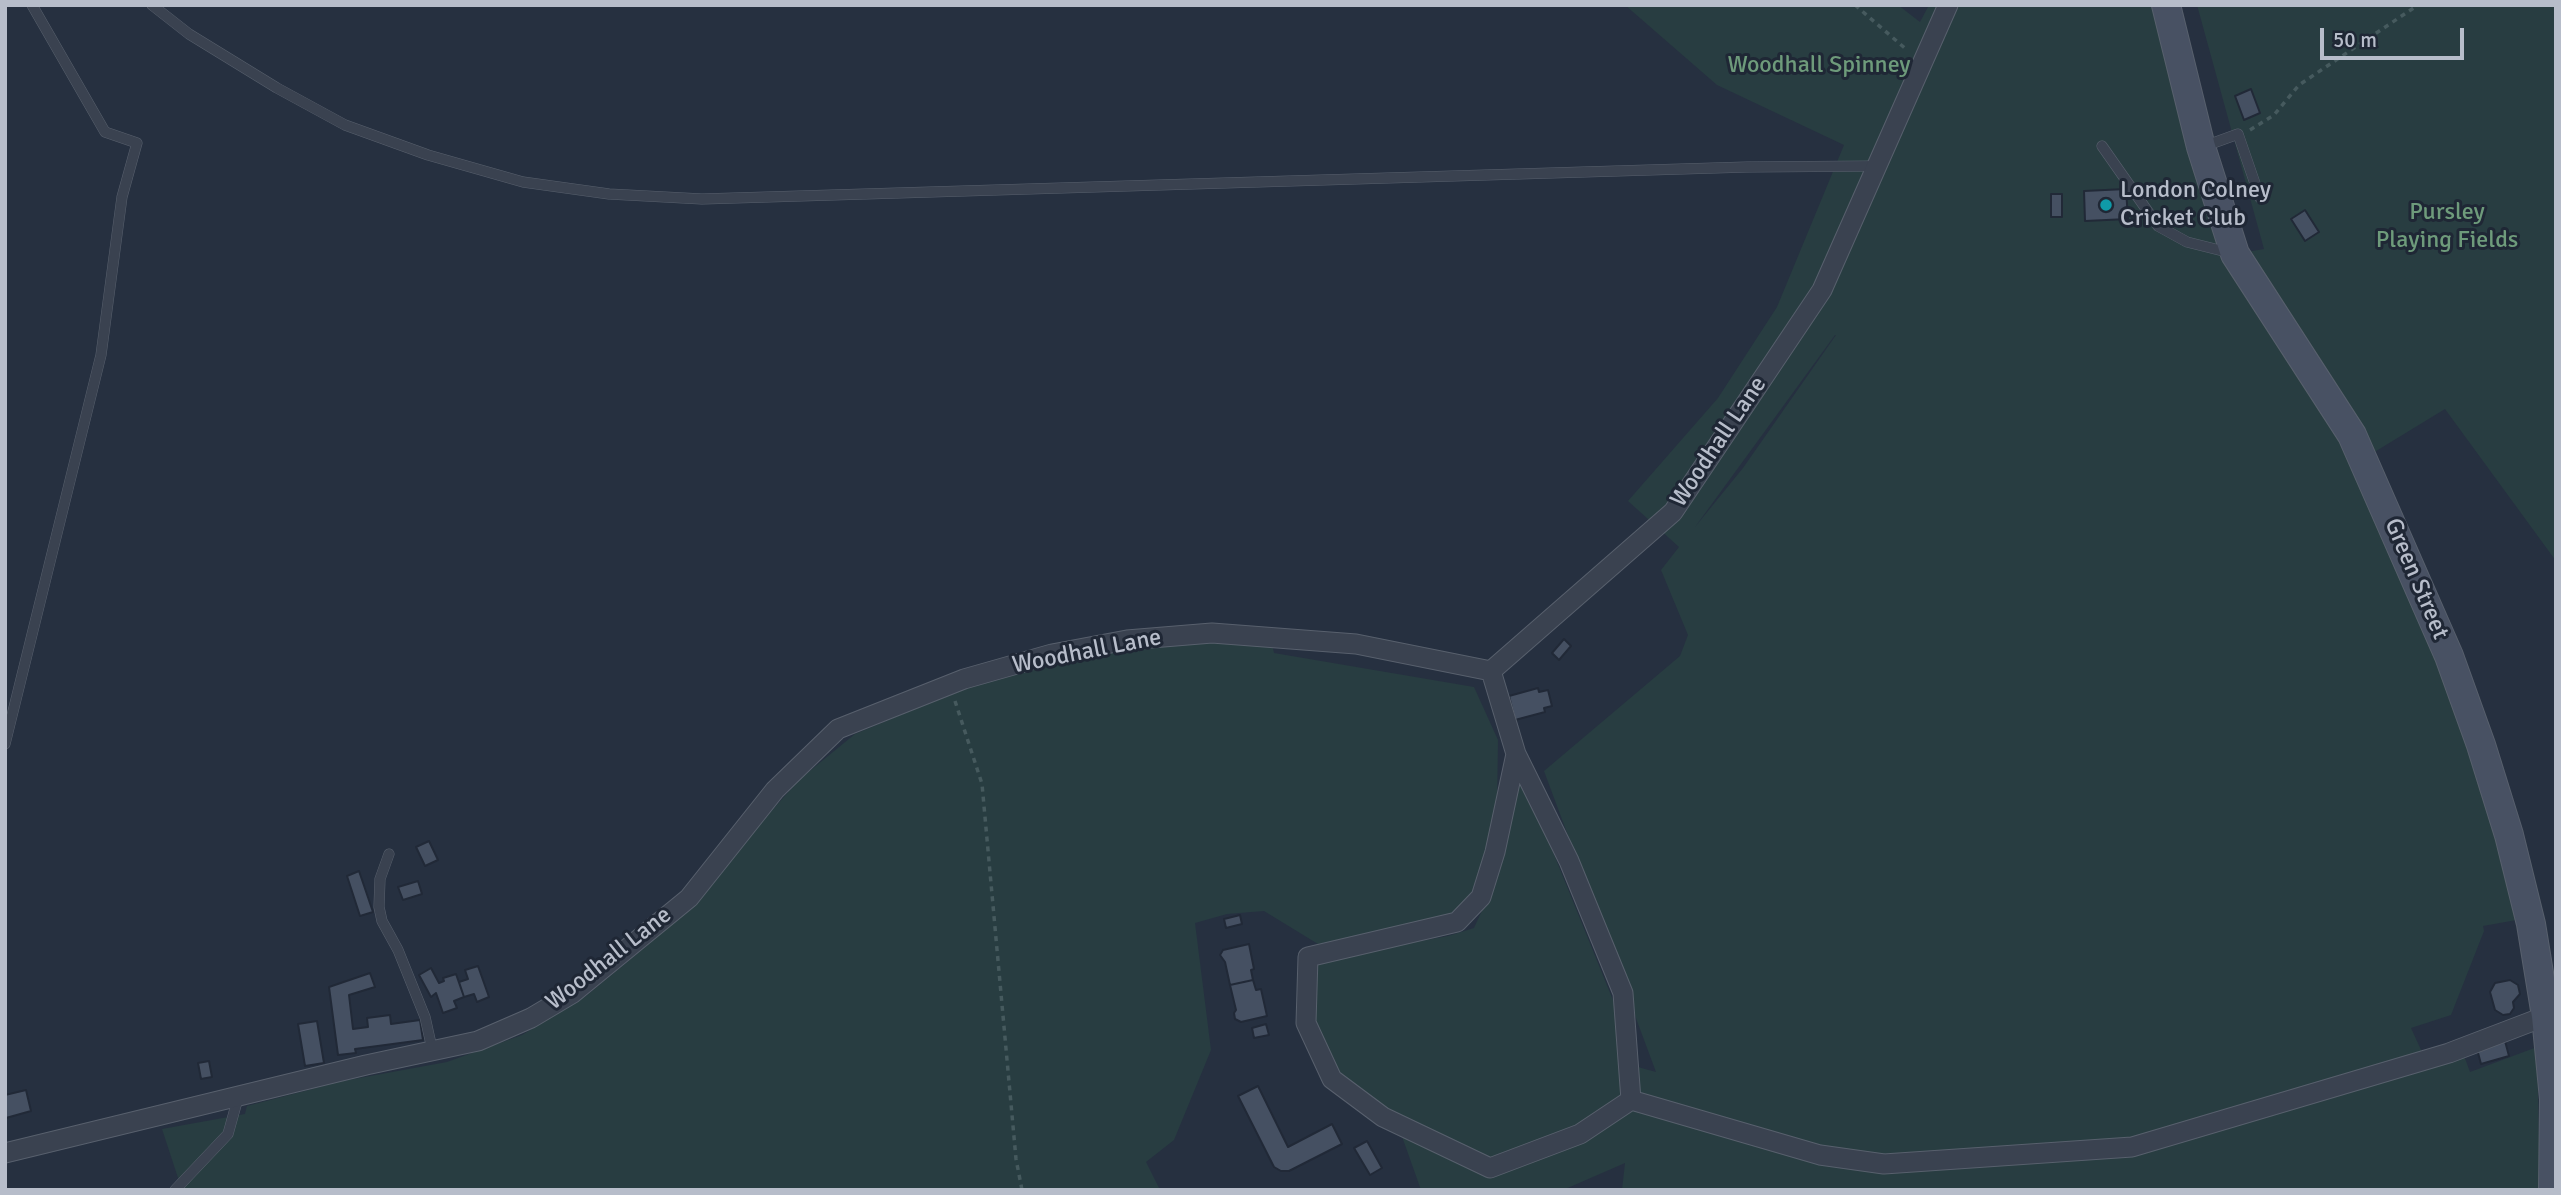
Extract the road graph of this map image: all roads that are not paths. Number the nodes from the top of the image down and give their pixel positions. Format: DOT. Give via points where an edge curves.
graph roads {
  1 [pos="32,5"];
  2 [pos="152,5"];
  3 [pos="1948,5"];
  4 [pos="2166,5"];
  5 [pos="2102,146"];
  6 [pos="2201,148"];
  7 [pos="1877,166"];
  8 [pos="2260,198"];
  9 [pos="2235,254"];
  10 [pos="1491,671"];
  11 [pos="5,744"];
  12 [pos="1516,754"];
  13 [pos="389,854"];
  14 [pos="2546,1016"];
  15 [pos="433,1053"];
  16 [pos="238,1098"];
  17 [pos="1631,1100"];
  18 [pos="5,1153"];
  19 [pos="175,1190"];
  20 [pos="2553,1190"];
  1 -- 11 [label="lane" via="105,132 137,143 122,197 101,355"];
  2 -- 7 [label="lane" via="189,34 345,125 523,182 609,194 702,199"];
  3 -- 7 [label="street, Woodhall Lane"];
  4 -- 6 [label="main road, Green Street"];
  5 -- 9 [label="lane" via="2158,226 2187,243"];
  6 -- 8 [label="lane" via="2238,134"];
  6 -- 9 [label="main road, Green Street"];
  7 -- 10 [label="street, Woodhall Lane" via="1822,290 1673,512"];
  9 -- 14 [label="main road, Green Street" via="2352,435 2449,656 2509,835 2531,924"];
  10 -- 12 [label="street"];
  10 -- 15 [label="street, Woodhall Lane" via="1356,645 1212,633 1127,640 1052,654 950,684 838,729 775,790 689,898 573,993 478,1041"];
  12 -- 17 [label="street" via="1569,861 1623,993"];
  12 -- 17 [label="street" via="1481,897 1457,922 1308,957 1306,1023 1332,1079 1383,1117 1490,1168 1580,1134"];
  13 -- 15 [label="lane" via="380,879 382,921 425,1017"];
  14 -- 17 [label="street" via="2449,1053 2132,1147 1884,1164 1820,1155"];
  14 -- 20 [label="main road, Green Street" via="2554,1099"];
  15 -- 16 [label="street, Woodhall Lane"];
  16 -- 18 [label="street, Woodhall Lane"];
  16 -- 19 [label="lane" via="228,1134"];
}
